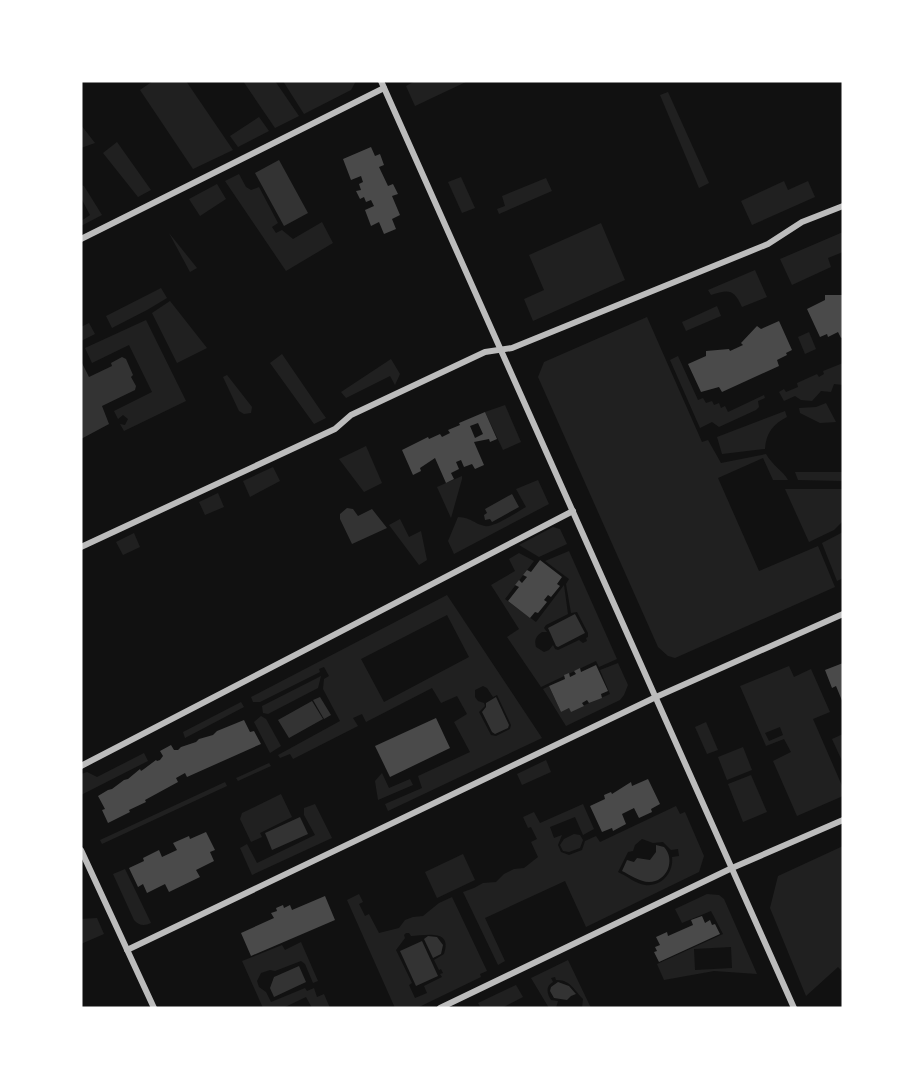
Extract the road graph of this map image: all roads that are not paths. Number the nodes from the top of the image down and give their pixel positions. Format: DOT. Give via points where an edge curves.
graph roads {
  1 [pos="381,81"];
  2 [pos="384,88"];
  3 [pos="843,206"];
  4 [pos="81,238"];
  5 [pos="502,350"];
  6 [pos="573,511"];
  7 [pos="81,547"];
  8 [pos="843,614"];
  9 [pos="656,698"];
  10 [pos="81,766"];
  11 [pos="843,820"];
  12 [pos="82,853"];
  13 [pos="732,868"];
  14 [pos="127,950"];
  15 [pos="154,1008"];
  16 [pos="440,1008"];
  17 [pos="794,1008"];
  1 -- 2 [label="street"];
  2 -- 4 [label="street"];
  2 -- 5 [label="street"];
  3 -- 5 [label="street" via="802,222 768,244"];
  5 -- 6 [label="street"];
  5 -- 7 [label="street" via="484,352 351,415 335,429 296,448"];
  6 -- 9 [label="street"];
  6 -- 10 [label="street"];
  8 -- 9 [label="street"];
  9 -- 13 [label="street"];
  9 -- 14 [label="street"];
  11 -- 13 [label="street"];
  12 -- 14 [label="street"];
  13 -- 16 [label="street"];
  13 -- 17 [label="street"];
  14 -- 15 [label="street"];
}
